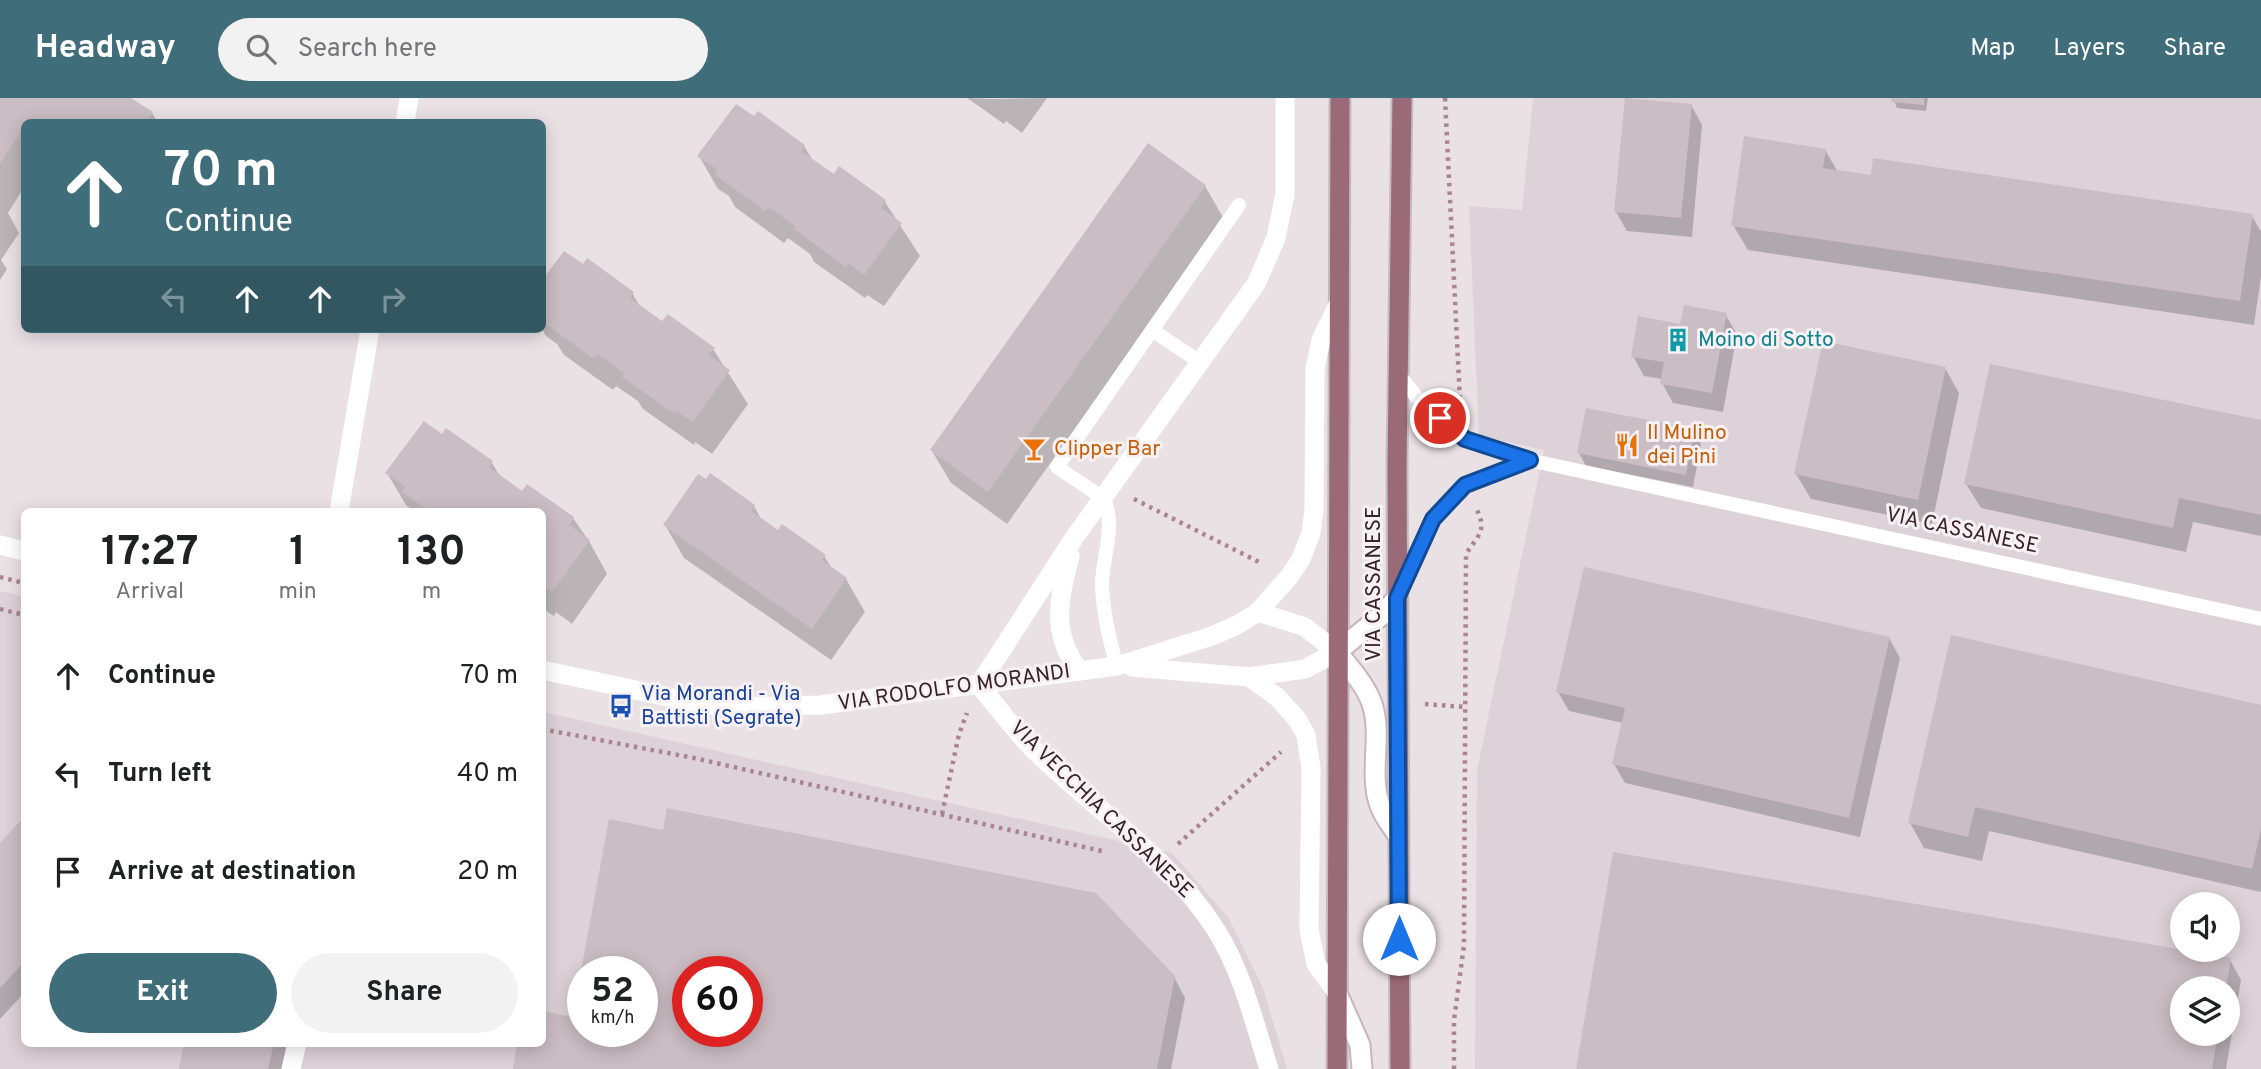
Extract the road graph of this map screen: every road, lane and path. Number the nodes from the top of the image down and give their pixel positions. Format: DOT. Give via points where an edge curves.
graph roads {
  1 [pos="409,98"];
  2 [pos="1285,98"];
  3 [pos="1340,98"];
  4 [pos="1402,98"];
  5 [pos="1412,98"];
  6 [pos="406,119"];
  7 [pos="1401,138"];
  8 [pos="1239,205"];
  9 [pos="1338,305"];
  10 [pos="1152,330"];
  11 [pos="369,333"];
  12 [pos="1200,362"];
  13 [pos="1397,371"];
  14 [pos="1530,460"];
  15 [pos="1107,493"];
  16 [pos="339,508"];
  17 [pos="1074,538"];
  18 [pos="0,545"];
  19 [pos="21,550"];
  20 [pos="1267,566"];
  21 [pos="0,577"];
  22 [pos="21,582"];
  23 [pos="1397,598"];
  24 [pos="0,609"];
  25 [pos="1258,612"];
  26 [pos="21,613"];
  27 [pos="2261,619"];
  28 [pos="1337,652"];
  29 [pos="1117,666"];
  30 [pos="546,671"];
  31 [pos="1080,671"];
  32 [pos="1249,677"];
  33 [pos="979,685"];
  34 [pos="1465,707"];
  35 [pos="546,730"];
  36 [pos="1287,747"];
  37 [pos="942,814"];
  38 [pos="1398,836"];
  39 [pos="1115,854"];
  40 [pos="1158,861"];
  41 [pos="1337,993"];
  42 [pos="296,1047"];
  43 [pos="291,1069"];
  44 [pos="1269,1069"];
  45 [pos="1337,1069"];
  46 [pos="1362,1069"];
  47 [pos="1400,1069"];
  48 [pos="1454,1069"];
  1 -- 6 [label="street"];
  2 -- 12 [label="street" via="1285,194 1276,238 1256,284"];
  3 -- 9 [label="main road, VIA CASSANESE"];
  4 -- 7 [label="main road, VIA CASSANESE"];
  5 -- 7 [label="street"];
  7 -- 13 [label="main road, VIA CASSANESE"];
  8 -- 10 [label="lane"];
  9 -- 25 [label="street, VIA RODOLFO MORANDI" via="1321,340 1315,369 1311,533 1289,577"];
  9 -- 28 [label="main road, VIA CASSANESE"];
  10 -- 12 [label="lane"];
  10 -- 15 [label="lane" via="1057,467"];
  11 -- 16 [label="street"];
  12 -- 15 [label="street"];
  13 -- 14 [label="lane, VIA CASSANESE" via="1422,404 1465,439"];
  13 -- 23 [label="main road, VIA CASSANESE"];
  14 -- 23 [label="lane" via="1465,485 1433,519"];
  14 -- 27 [label="lane, VIA CASSANESE"];
  15 -- 17 [label="street"];
  15 -- 20 [label="path"];
  15 -- 29 [label="lane" via="1102,583"];
  17 -- 31 [label="street" via="1059,597 1060,632"];
  17 -- 33 [label="street"];
  18 -- 19 [label="street"];
  21 -- 22 [label="path"];
  23 -- 28 [label="street, VIA RODOLFO MORANDI"];
  23 -- 38 [label="main road, VIA CASSANESE"];
  24 -- 26 [label="path"];
  25 -- 28 [label="street" via="1305,627"];
  25 -- 29 [label="street, VIA RODOLFO MORANDI" via="1212,636"];
  28 -- 32 [label="street, VIA RODOLFO MORANDI" via="1305,669"];
  28 -- 38 [label="street" via="1371,701 1381,807"];
  28 -- 41 [label="main road, VIA CASSANESE"];
  29 -- 31 [label="street, VIA RODOLFO MORANDI"];
  29 -- 32 [label="street, VIA RODOLFO MORANDI"];
  30 -- 33 [label="street, VIA RODOLFO MORANDI" via="668,698 736,707 821,705"];
  31 -- 33 [label="street, VIA RODOLFO MORANDI"];
  32 -- 41 [label="street, VIA RODOLFO MORANDI" via="1277,697 1306,735 1311,768 1309,930 1316,964"];
  33 -- 37 [label="path" via="959,734"];
  33 -- 40 [label="street, VIA VECCHIA CASSANESE" via="1033,749"];
  34 -- 48 [label="path" via="1464,945 1454,1020"];
  35 -- 37 [label="path"];
  36 -- 40 [label="path"];
  37 -- 39 [label="path"];
  38 -- 47 [label="main road, VIA CASSANESE"];
  40 -- 44 [label="street, VIA VECCHIA CASSANESE" via="1217,931 1244,991"];
  41 -- 45 [label="main road, VIA CASSANESE"];
  41 -- 46 [label="street, VIA RODOLFO MORANDI" via="1360,1045"];
  42 -- 43 [label="street"];
}
